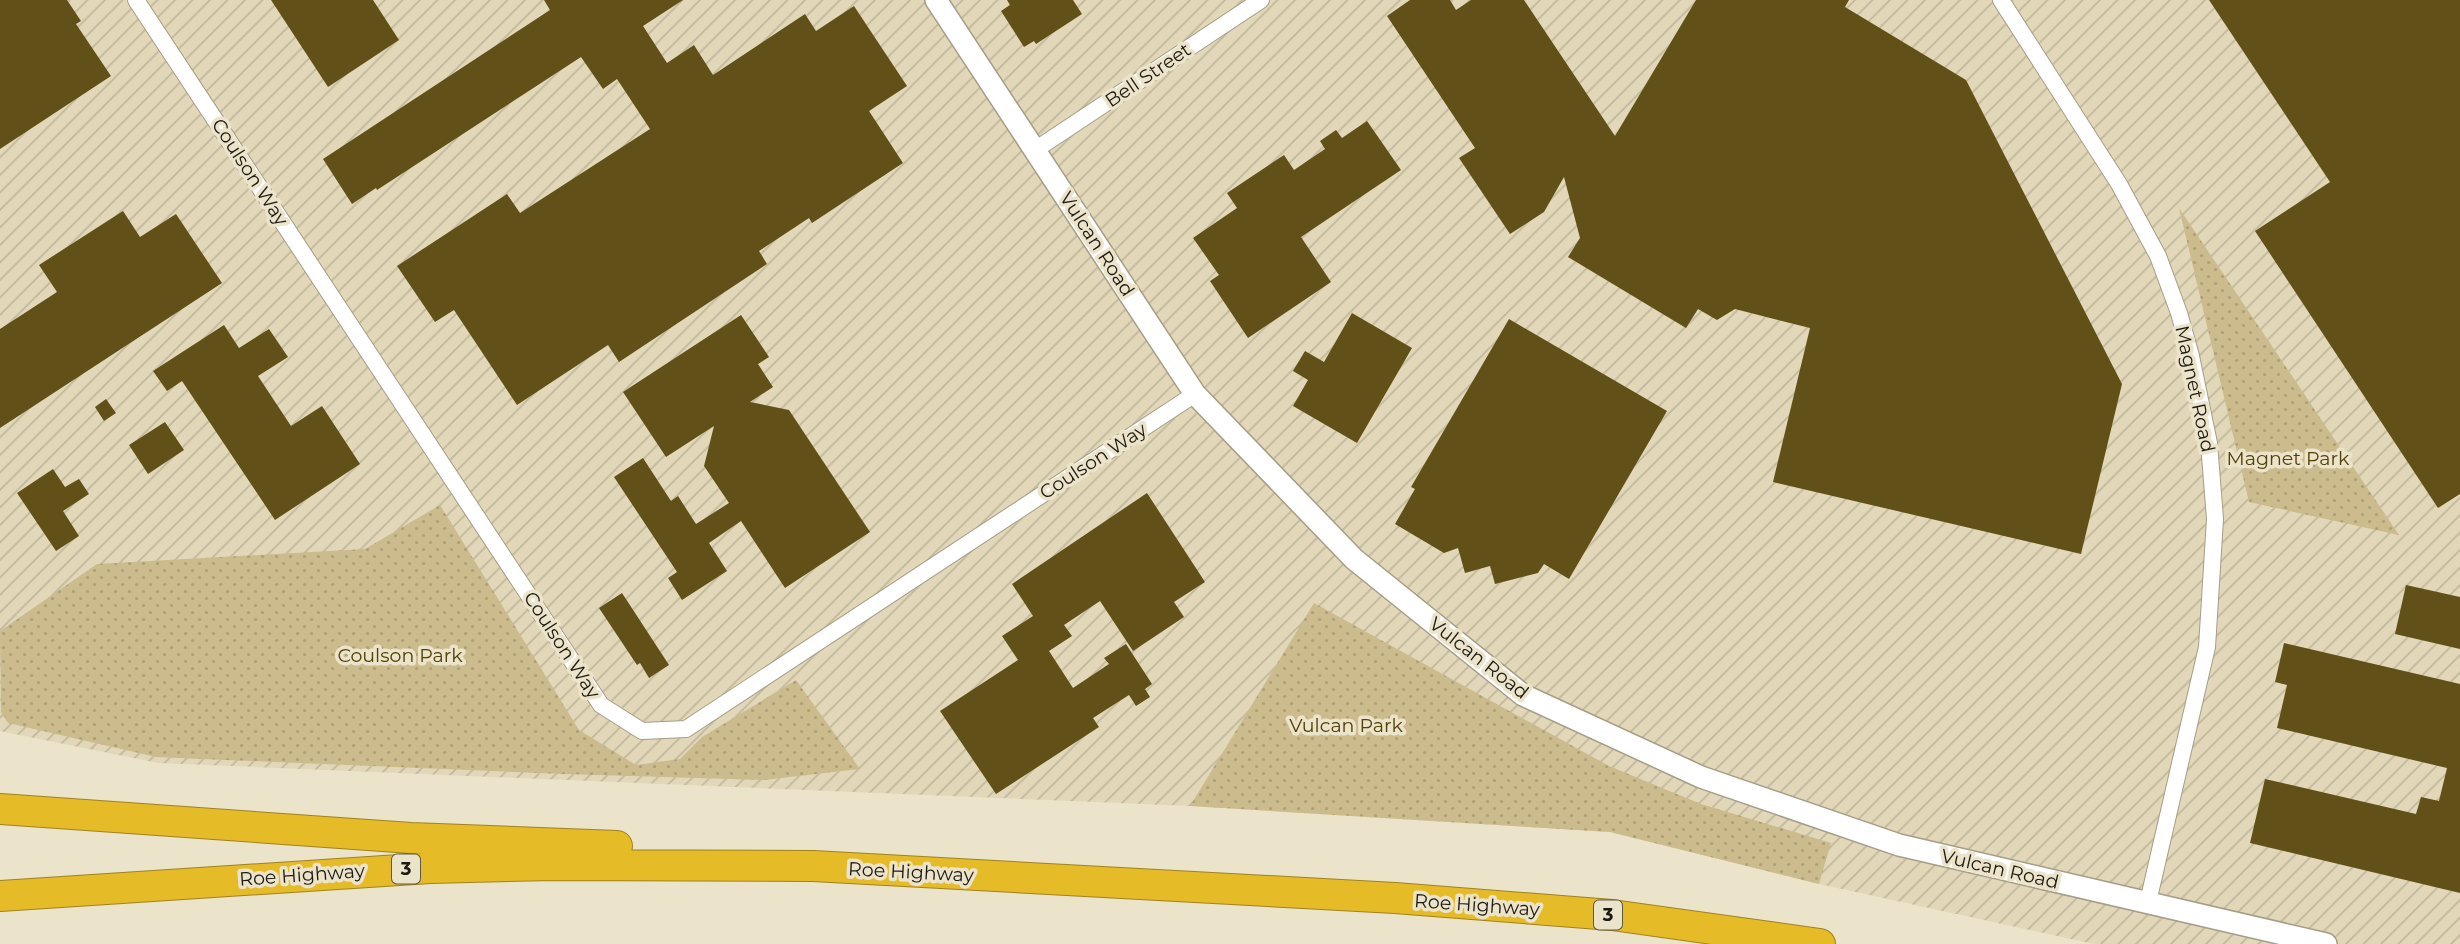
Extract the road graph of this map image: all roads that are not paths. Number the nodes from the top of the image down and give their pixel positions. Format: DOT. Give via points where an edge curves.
graph roads {
  1 [pos="136,0"];
  2 [pos="936,0"];
  3 [pos="1261,0"];
  4 [pos="2001,0"];
  5 [pos="1035,150"];
  6 [pos="1195,394"];
  7 [pos="0,809"];
  8 [pos="813,866"];
  9 [pos="0,896"];
  10 [pos="2148,902"];
  11 [pos="1819,944"];
  12 [pos="2326,944"];
  1 -- 6 [label="street, Coulson Way" via="601,705 642,731 686,729"];
  2 -- 5 [label="street, Vulcan Road"];
  3 -- 5 [label="street, Bell Street"];
  4 -- 10 [label="street, Magnet Road" via="2119,184 2158,256 2188,345 2209,443 2215,519 2207,647"];
  5 -- 6 [label="street, Vulcan Road"];
  6 -- 10 [label="street, Vulcan Road" via="1354,559 1522,695 1701,777 1899,845"];
  7 -- 8 [label="highway" via="411,838 616,846"];
  8 -- 9 [label="highway, Roe Highway / 3" via="430,868"];
  8 -- 11 [label="highway, Roe Highway / 3" via="1409,899 1612,915"];
  10 -- 12 [label="street, Vulcan Road"];
}
